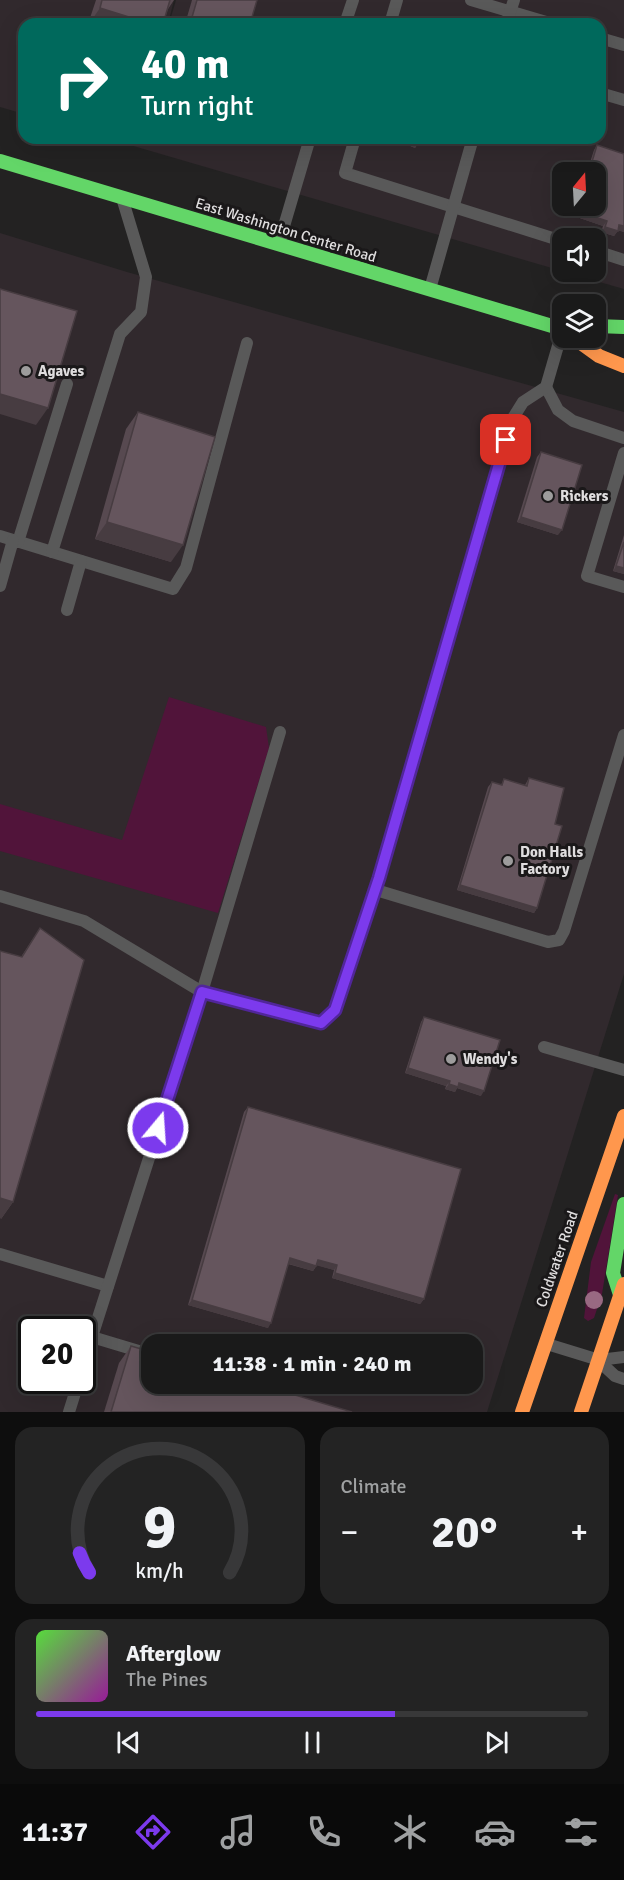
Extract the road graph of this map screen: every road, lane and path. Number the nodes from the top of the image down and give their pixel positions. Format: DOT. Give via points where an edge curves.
graph roads {
  1 [pos="353,0"];
  2 [pos="397,0"];
  3 [pos="471,0"];
  4 [pos="510,12"];
  5 [pos="347,18"];
  6 [pos="392,18"];
  7 [pos="532,18"];
  8 [pos="606,40"];
  9 [pos="624,45"];
  10 [pos="606,95"];
  11 [pos="624,100"];
  12 [pos="308,144"];
  13 [pos="353,144"];
  14 [pos="471,144"];
  15 [pos="0,161"];
  16 [pos="122,197"];
  17 [pos="454,206"];
  18 [pos="552,238"];
  19 [pos="278,244"];
  20 [pos="606,254"];
  21 [pos="624,260"];
  22 [pos="430,290"];
  23 [pos="606,325"];
  24 [pos="552,327"];
  25 [pos="624,327"];
  26 [pos="247,343"];
  27 [pos="557,348"];
  28 [pos="588,348"];
  29 [pos="624,366"];
  30 [pos="67,384"];
  31 [pos="546,387"];
  32 [pos="624,438"];
  33 [pos="624,453"];
  34 [pos="0,536"];
  35 [pos="16,541"];
  36 [pos="52,552"];
  37 [pos="81,561"];
  38 [pos="0,586"];
  39 [pos="624,587"];
  40 [pos="67,610"];
  41 [pos="280,732"];
  42 [pos="624,735"];
  43 [pos="376,890"];
  44 [pos="0,896"];
  45 [pos="202,992"];
  46 [pos="544,1047"];
  47 [pos="624,1070"];
  48 [pos="624,1116"];
  49 [pos="624,1204"];
  50 [pos="0,1254"];
  51 [pos="108,1286"];
  52 [pos="623,1291"];
  53 [pos="96,1324"];
  54 [pos="96,1338"];
  55 [pos="546,1344"];
  56 [pos="141,1352"];
  57 [pos="624,1357"];
  58 [pos="598,1360"];
  59 [pos="624,1379"];
  60 [pos="75,1394"];
  61 [pos="69,1412"];
  62 [pos="522,1412"];
  63 [pos="581,1412"];
  1 -- 5 [label="lane"];
  2 -- 6 [label="lane"];
  3 -- 4 [label="lane"];
  4 -- 7 [label="lane"];
  8 -- 9 [label="lane"];
  10 -- 11 [label="lane"];
  12 -- 19 [label="lane"];
  13 -- 17 [label="lane" via="345,173"];
  14 -- 17 [label="lane"];
  15 -- 16 [label="main road, East Washington Center Road"];
  16 -- 19 [label="main road, East Washington Center Road"];
  16 -- 36 [label="lane" via="146,277 141,312 120,334"];
  17 -- 18 [label="lane"];
  17 -- 22 [label="lane"];
  19 -- 22 [label="main road, East Washington Center Road"];
  20 -- 21 [label="lane"];
  22 -- 24 [label="main road, East Washington Center Road"];
  23 -- 25 [label="main road"];
  26 -- 37 [label="lane" via="186,568 173,589"];
  27 -- 31 [label="lane"];
  28 -- 29 [label="main road"];
  30 -- 35 [label="lane"];
  31 -- 32 [label="lane" via="558,410 573,421"];
  31 -- 43 [label="lane" via="523,402 513,418"];
  33 -- 39 [label="lane" via="587,576"];
  34 -- 35 [label="lane"];
  35 -- 36 [label="lane"];
  35 -- 38 [label="lane"];
  36 -- 37 [label="lane"];
  37 -- 40 [label="lane"];
  41 -- 45 [label="lane"];
  42 -- 43 [label="lane" via="559,940 548,942"];
  43 -- 45 [label="lane" via="335,1010 321,1023"];
  44 -- 45 [label="lane" via="84,921"];
  45 -- 51 [label="lane"];
  46 -- 47 [label="lane"];
  48 -- 55 [label="main road, Coldwater Road"];
  49 -- 52 [label="main road" via="613,1274"];
  50 -- 51 [label="lane"];
  51 -- 53 [label="lane"];
  52 -- 58 [label="main road"];
  54 -- 56 [label="lane"];
  55 -- 58 [label="lane"];
  55 -- 62 [label="main road, Coldwater Road"];
  57 -- 58 [label="lane"];
  58 -- 59 [label="lane"];
  58 -- 63 [label="main road"];
  60 -- 61 [label="lane"];
}
